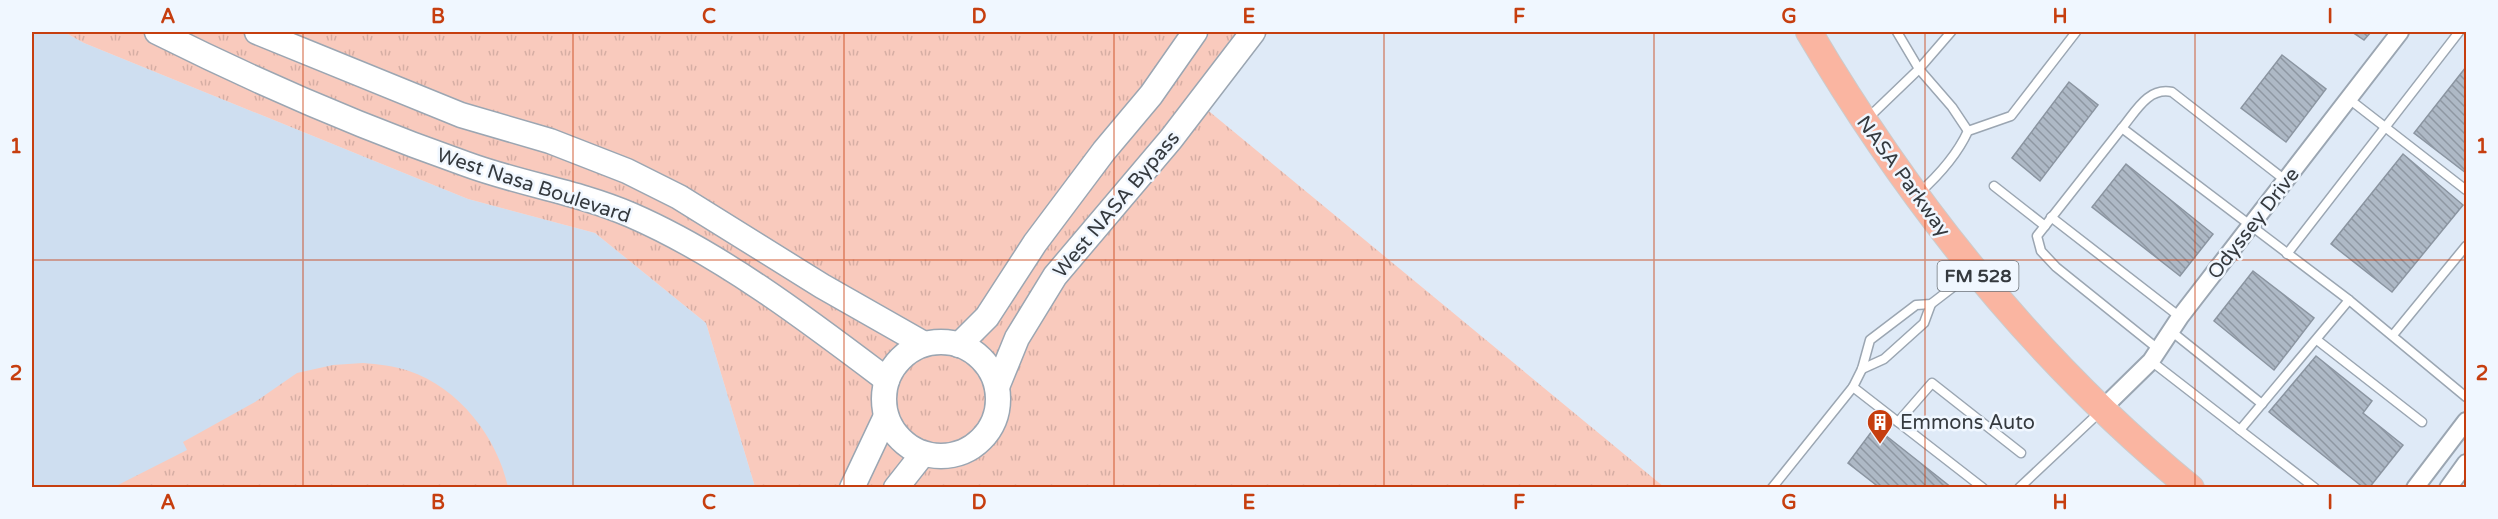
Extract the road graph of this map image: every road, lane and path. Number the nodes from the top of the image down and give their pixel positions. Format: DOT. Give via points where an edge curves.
graph roads {
  1 [pos="157,32"];
  2 [pos="257,32"];
  3 [pos="1195,32"];
  4 [pos="1253,32"];
  5 [pos="1809,32"];
  6 [pos="1897,32"];
  7 [pos="1951,32"];
  8 [pos="2076,32"];
  9 [pos="2400,32"];
  10 [pos="2459,32"];
  11 [pos="1919,69"];
  12 [pos="2349,99"];
  13 [pos="1865,122"];
  14 [pos="2385,127"];
  15 [pos="2122,128"];
  16 [pos="1968,131"];
  17 [pos="2285,180"];
  18 [pos="1994,186"];
  19 [pos="2466,190"];
  20 [pos="1916,195"];
  21 [pos="2051,217"];
  22 [pos="2045,226"];
  23 [pos="2251,227"];
  24 [pos="2466,246"];
  25 [pos="2287,254"];
  26 [pos="1974,271"];
  27 [pos="2349,300"];
  28 [pos="1931,304"];
  29 [pos="2176,324"];
  30 [pos="2393,335"];
  31 [pos="2317,340"];
  32 [pos="924,344"];
  33 [pos="959,345"];
  34 [pos="2155,355"];
  35 [pos="1862,369"];
  36 [pos="887,380"];
  37 [pos="997,387"];
  38 [pos="1853,387"];
  39 [pos="2466,398"];
  40 [pos="2262,404"];
  41 [pos="2102,409"];
  42 [pos="886,416"];
  43 [pos="2466,421"];
  44 [pos="1899,422"];
  45 [pos="2422,422"];
  46 [pos="2240,430"];
  47 [pos="2021,453"];
  48 [pos="922,454"];
  49 [pos="2466,463"];
  50 [pos="852,488"];
  51 [pos="896,488"];
  52 [pos="1772,488"];
  53 [pos="1983,488"];
  54 [pos="2019,488"];
  55 [pos="2191,488"];
  56 [pos="2315,488"];
  57 [pos="2415,488"];
  58 [pos="2448,488"];
  1 -- 36 [label="street, West Nasa Boulevard" via="370,127 469,165 557,189 631,215 714,258"];
  2 -- 32 [label="street, West Nasa Boulevard" via="461,115 550,141 627,171 679,196 822,286"];
  3 -- 33 [label="street, West NASA Bypass" via="1151,95 1035,243 987,317"];
  4 -- 37 [label="street, West NASA Bypass" via="1171,139 1054,276 1017,338"];
  5 -- 13 [label="main road, NASA Parkway / FM 528"];
  6 -- 11 [label="lane"];
  7 -- 11 [label="lane"];
  8 -- 16 [label="lane" via="2011,116"];
  9 -- 12 [label="street, Odyssey Drive"];
  10 -- 14 [label="lane"];
  11 -- 13 [label="lane"];
  11 -- 16 [label="lane"];
  12 -- 14 [label="lane"];
  12 -- 17 [label="street, Odyssey Drive"];
  13 -- 20 [label="main road, NASA Parkway / FM 528"];
  14 -- 19 [label="lane"];
  14 -- 25 [label="lane"];
  15 -- 17 [label="lane" via="2154,93 2172,92"];
  15 -- 21 [label="lane"];
  15 -- 23 [label="lane"];
  16 -- 20 [label="lane" via="1942,170"];
  17 -- 23 [label="street, Odyssey Drive"];
  18 -- 22 [label="lane"];
  20 -- 26 [label="main road, NASA Parkway / FM 528"];
  21 -- 22 [label="lane"];
  21 -- 29 [label="lane"];
  22 -- 34 [label="lane" via="2037,236 2041,250"];
  23 -- 25 [label="lane"];
  23 -- 29 [label="street, Odyssey Drive"];
  24 -- 30 [label="lane"];
  25 -- 27 [label="lane"];
  26 -- 28 [label="lane"];
  26 -- 41 [label="main road, NASA Parkway / FM 528"];
  27 -- 30 [label="lane"];
  27 -- 31 [label="lane"];
  28 -- 35 [label="lane" via="1924,323 1884,360"];
  28 -- 35 [label="lane" via="1916,305 1870,340"];
  29 -- 34 [label="street, Odyssey Drive"];
  29 -- 40 [label="lane"];
  30 -- 39 [label="lane"];
  31 -- 40 [label="lane"];
  31 -- 45 [label="lane"];
  32 -- 33 [label="street"];
  32 -- 36 [label="street" via="895,364"];
  33 -- 37 [label="street" via="976,354"];
  34 -- 41 [label="street, Odyssey Drive"];
  34 -- 46 [label="lane"];
  35 -- 38 [label="lane"];
  36 -- 42 [label="street"];
  37 -- 48 [label="street, West NASA Bypass" via="992,426 980,442 944,457"];
  38 -- 44 [label="lane"];
  38 -- 52 [label="lane"];
  40 -- 46 [label="lane"];
  41 -- 54 [label="lane"];
  41 -- 55 [label="main road, NASA Parkway / FM 528"];
  42 -- 48 [label="street" via="894,432"];
  42 -- 50 [label="street"];
  43 -- 57 [label="street"];
  44 -- 47 [label="lane" via="1932,383"];
  44 -- 53 [label="lane"];
  46 -- 56 [label="lane"];
  48 -- 51 [label="street"];
  49 -- 58 [label="street"];
}
